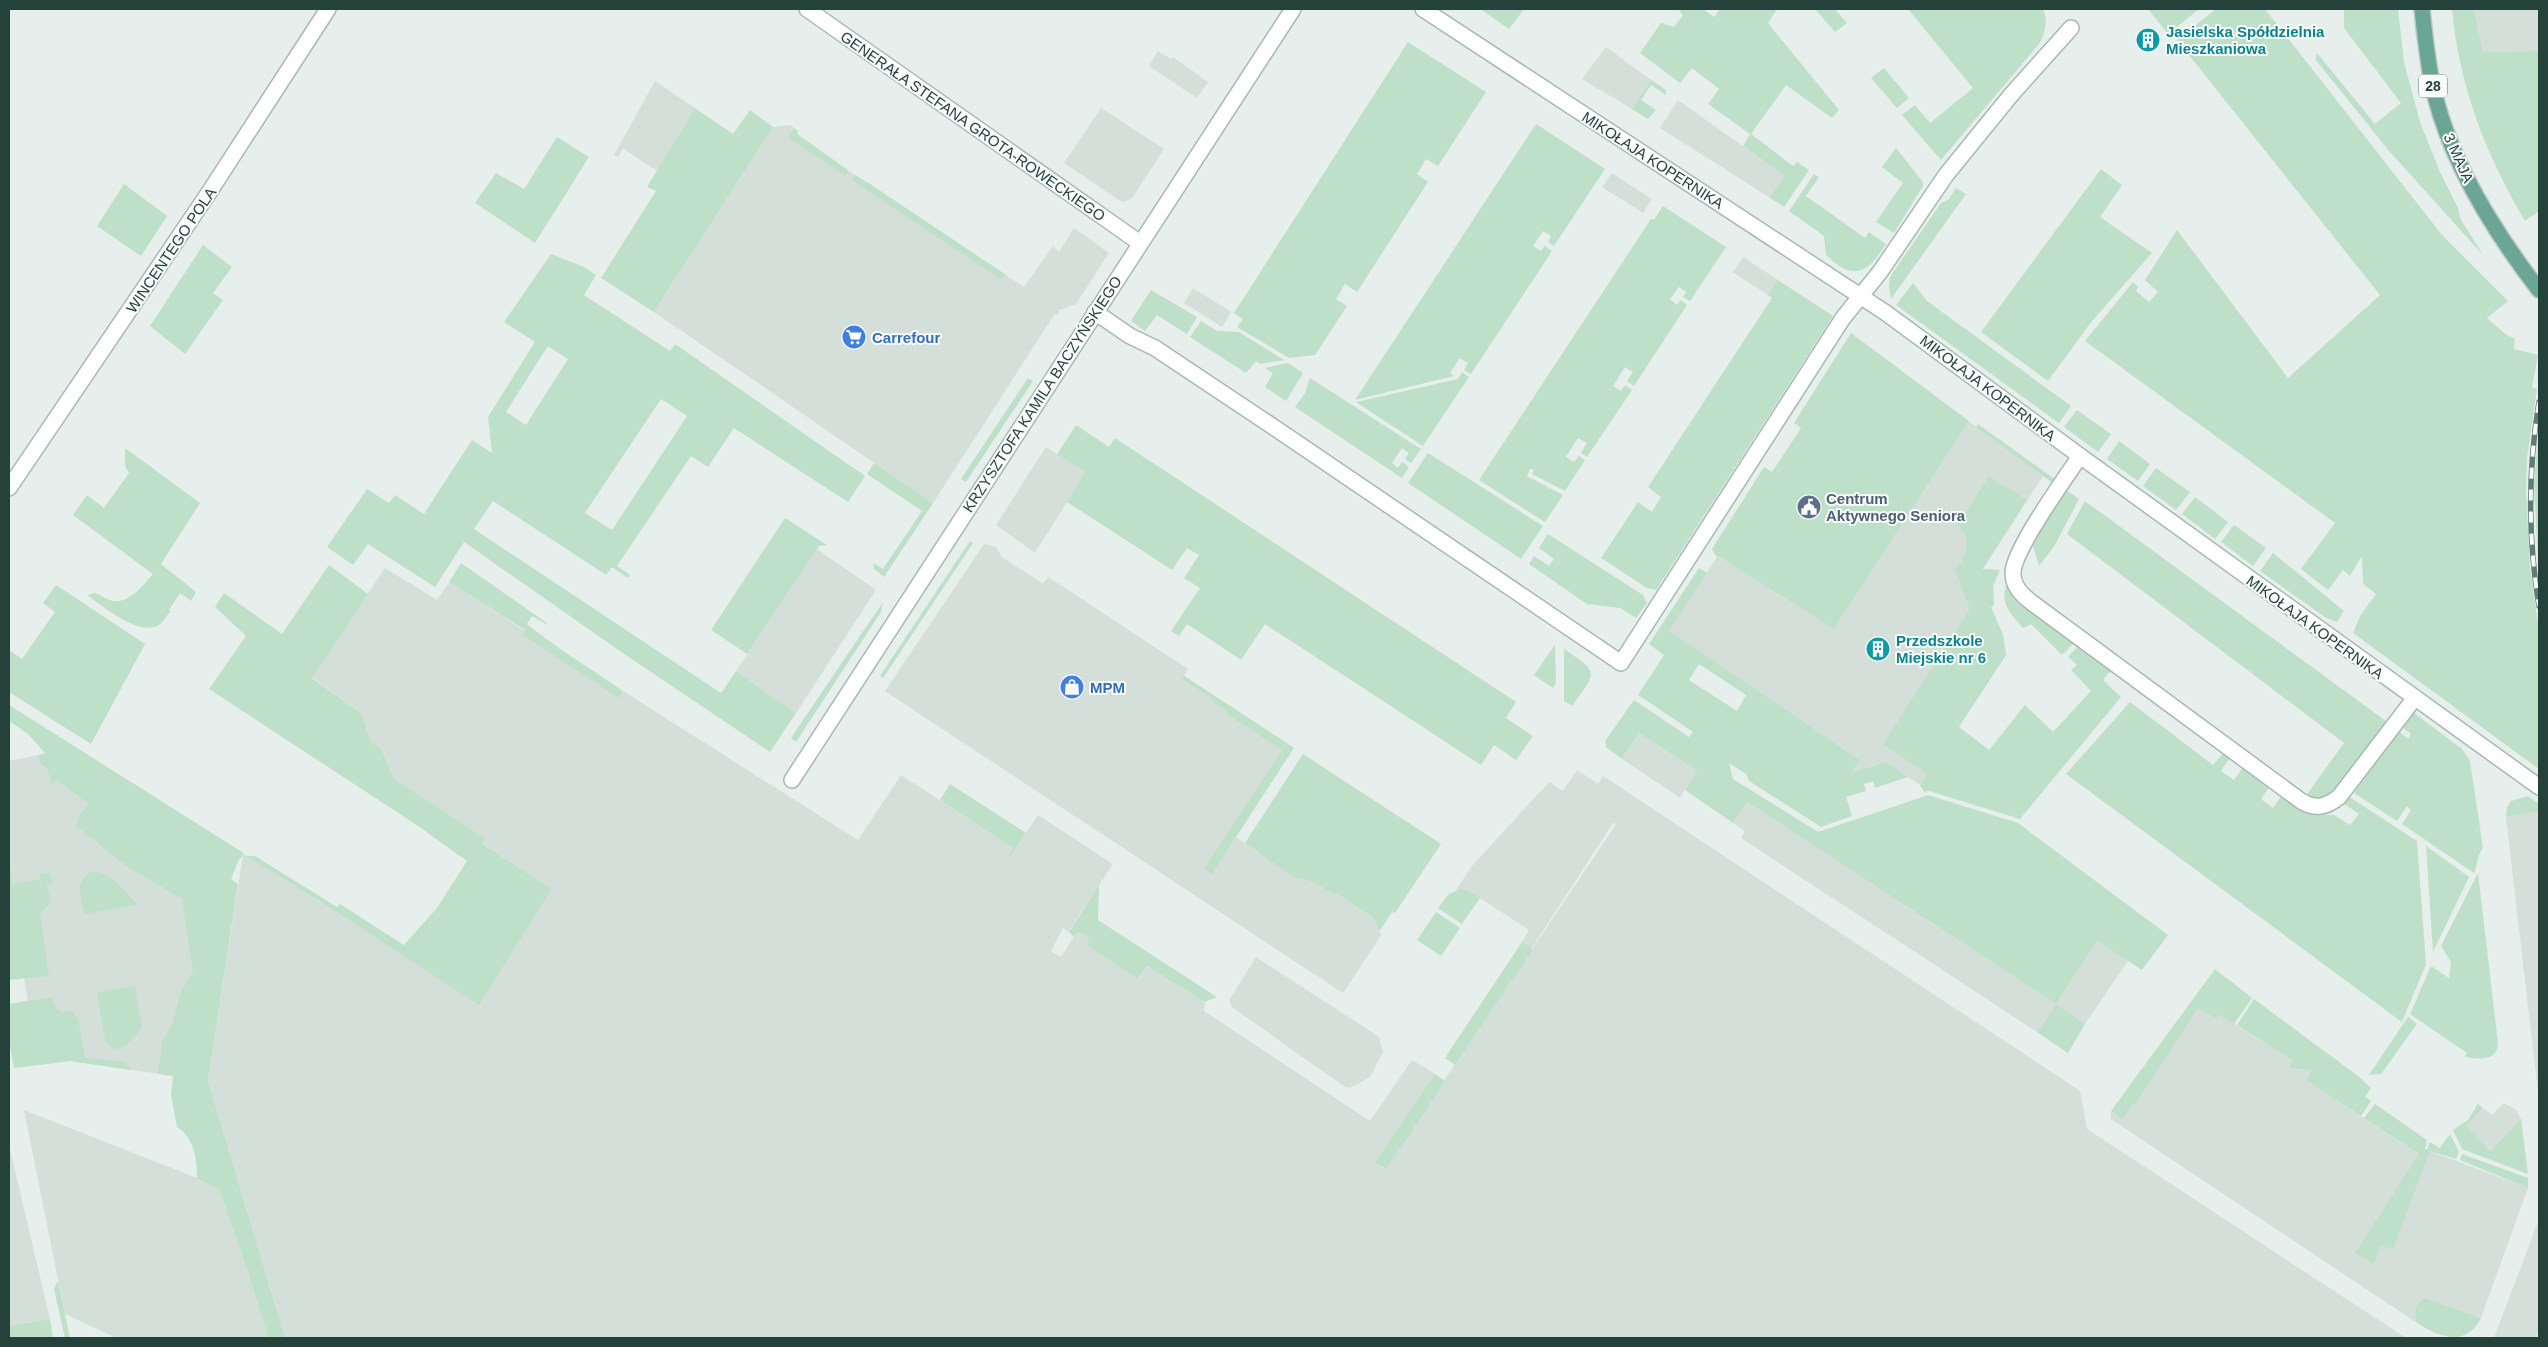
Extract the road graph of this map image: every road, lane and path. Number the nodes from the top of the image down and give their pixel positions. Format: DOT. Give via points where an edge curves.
graph roads {
  1 [pos="328,9"];
  2 [pos="807,9"];
  3 [pos="1293,9"];
  4 [pos="1422,9"];
  5 [pos="2422,9"];
  6 [pos="2071,28"];
  7 [pos="1140,243"];
  8 [pos="2539,290"];
  9 [pos="1860,297"];
  10 [pos="1095,312"];
  11 [pos="2080,456"];
  12 [pos="9,488"];
  13 [pos="2414,699"];
  14 [pos="792,780"];
  15 [pos="2539,787"];
  1 -- 12 [label="street, WINCENTEGO POLA" via="210,191"];
  2 -- 7 [label="street, GENERAŁA STEFANA GROTA-ROWECKIEGO"];
  3 -- 7 [label="street, KRZYSZTOFA KAMILA BACZYŃSKIEGO"];
  4 -- 9 [label="street, MIKOŁAJA KOPERNIKA"];
  5 -- 8 [label="main road, 3 MAJA / 28" via="2435,96 2448,136 2503,243"];
  6 -- 9 [label="street" via="1946,175"];
  7 -- 10 [label="street, KRZYSZTOFA KAMILA BACZYŃSKIEGO"];
  9 -- 10 [label="street" via="1843,318 1621,663 1155,348 1130,336"];
  9 -- 11 [label="street, MIKOŁAJA KOPERNIKA"];
  10 -- 14 [label="street, KRZYSZTOFA KAMILA BACZYŃSKIEGO"];
  11 -- 13 [label="street, MIKOŁAJA KOPERNIKA"];
  11 -- 13 [label="street" via="2019,554 2013,570 2018,589 2030,602 2301,801 2320,807 2339,798"];
  13 -- 15 [label="street, MIKOŁAJA KOPERNIKA"];
}
